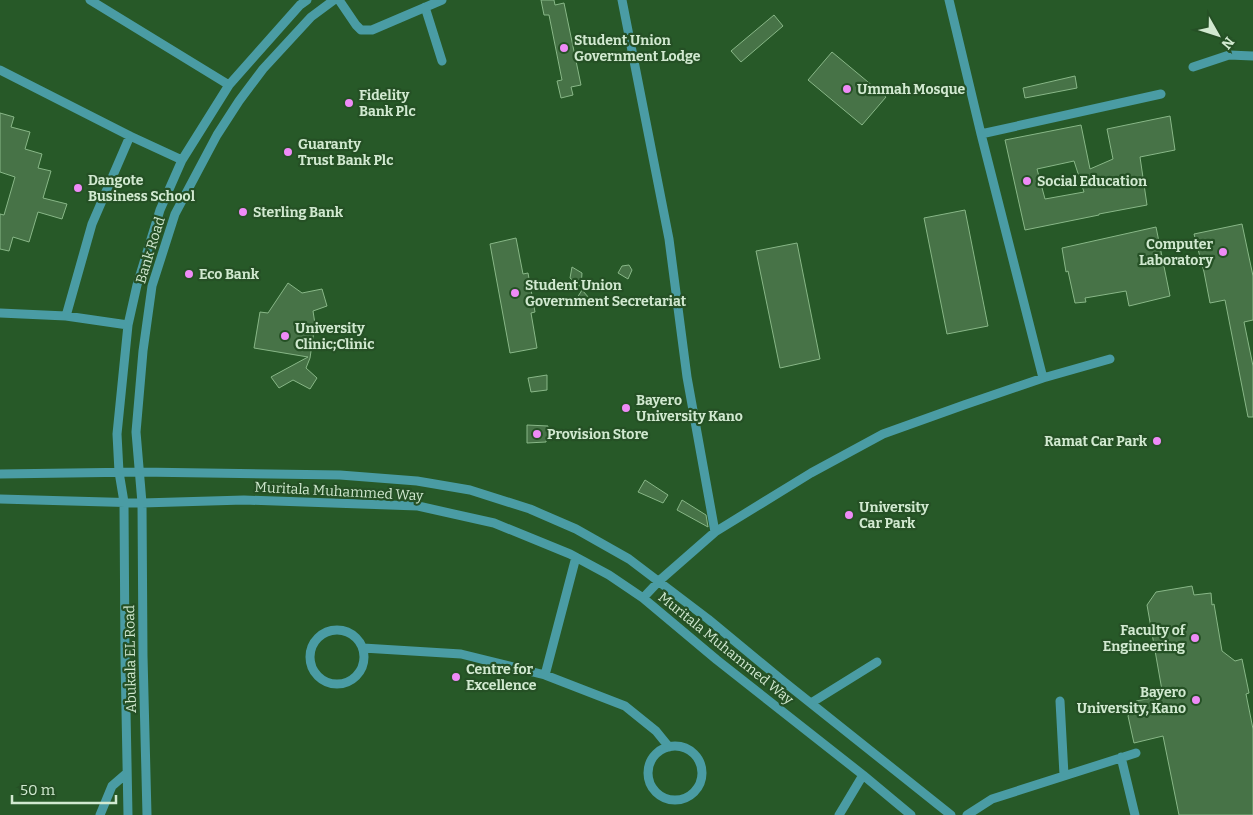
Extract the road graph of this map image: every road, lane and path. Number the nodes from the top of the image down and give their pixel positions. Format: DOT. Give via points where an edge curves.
graph roads {
  1 [pos="90,0"];
  2 [pos="306,0"];
  3 [pos="334,0"];
  4 [pos="339,0"];
  5 [pos="442,0"];
  6 [pos="622,0"];
  7 [pos="949,0"];
  8 [pos="425,7"];
  9 [pos="1253,56"];
  10 [pos="442,61"];
  11 [pos="1193,68"];
  12 [pos="0,70"];
  13 [pos="229,85"];
  14 [pos="1161,94"];
  15 [pos="980,134"];
  16 [pos="130,136"];
  17 [pos="182,160"];
  18 [pos="0,312"];
  19 [pos="66,316"];
  20 [pos="128,325"];
  21 [pos="1110,359"];
  22 [pos="1043,378"];
  23 [pos="119,472"];
  24 [pos="140,472"];
  25 [pos="0,474"];
  26 [pos="0,500"];
  27 [pos="124,502"];
  28 [pos="142,502"];
  29 [pos="715,532"];
  30 [pos="576,557"];
  31 [pos="659,581"];
  32 [pos="643,598"];
  33 [pos="363,648"];
  34 [pos="876,662"];
  35 [pos="545,675"];
  36 [pos="1060,701"];
  37 [pos="811,703"];
  38 [pos="669,747"];
  39 [pos="1136,753"];
  40 [pos="1120,757"];
  41 [pos="127,773"];
  42 [pos="863,775"];
  43 [pos="1064,775"];
  44 [pos="100,815"];
  45 [pos="128,815"];
  46 [pos="147,815"];
  47 [pos="839,815"];
  48 [pos="911,815"];
  49 [pos="951,815"];
  50 [pos="967,815"];
  51 [pos="1135,815"];
  1 -- 13 [label="street"];
  2 -- 13 [label="street"];
  3 -- 24 [label="street, Bank Road" via="311,17 262,69 238,101 175,214 152,286 136,432"];
  4 -- 8 [label="street" via="361,30 372,30"];
  5 -- 8 [label="street"];
  6 -- 29 [label="street" via="669,239 687,377"];
  7 -- 15 [label="street"];
  8 -- 10 [label="street"];
  9 -- 11 [label="street" via="1229,55"];
  12 -- 16 [label="street"];
  13 -- 17 [label="street"];
  14 -- 15 [label="street"];
  15 -- 22 [label="street"];
  16 -- 17 [label="street"];
  16 -- 19 [label="street" via="92,224"];
  17 -- 20 [label="street" via="160,210"];
  18 -- 19 [label="street"];
  19 -- 20 [label="street"];
  20 -- 23 [label="street" via="117,434"];
  21 -- 22 [label="street"];
  22 -- 29 [label="street" via="883,434 811,473"];
  23 -- 24 [label="street"];
  23 -- 25 [label="street"];
  23 -- 27 [label="street"];
  24 -- 28 [label="street, Bank Road"];
  24 -- 31 [label="street" via="340,475 417,480 470,490 530,509 576,529 629,559"];
  26 -- 27 [label="street, Muritala Muhammed Way"];
  27 -- 28 [label="street, Muritala Muhammed Way"];
  27 -- 41 [label="street"];
  28 -- 30 [label="street, Muritala Muhammed Way" via="244,500 418,506 494,524"];
  28 -- 46 [label="street, Abukala EL Road"];
  29 -- 31 [label="street"];
  30 -- 32 [label="street, Muritala Muhammed Way"];
  30 -- 35 [label="street"];
  31 -- 32 [label="street"];
  31 -- 37 [label="street"];
  32 -- 42 [label="street, Muritala Muhammed Way"];
  33 -- 33 [label="street" via="352,634 336,630 328,632 314,642 310,659 312,667 322,681 339,685 347,683 355,679 364,664"];
  33 -- 35 [label="street" via="461,654"];
  34 -- 37 [label="street"];
  35 -- 38 [label="street" via="625,706 656,731"];
  36 -- 43 [label="street"];
  37 -- 49 [label="street"];
  38 -- 38 [label="street" via="654,756 648,772 649,780 658,794 682,800 696,790 702,775 701,767 692,752 677,746"];
  39 -- 40 [label="street"];
  40 -- 43 [label="street"];
  40 -- 51 [label="street"];
  41 -- 44 [label="street" via="112,786"];
  41 -- 45 [label="street"];
  42 -- 47 [label="street"];
  42 -- 48 [label="street, Muritala Muhammed Way"];
  43 -- 50 [label="street" via="992,799"];
}
